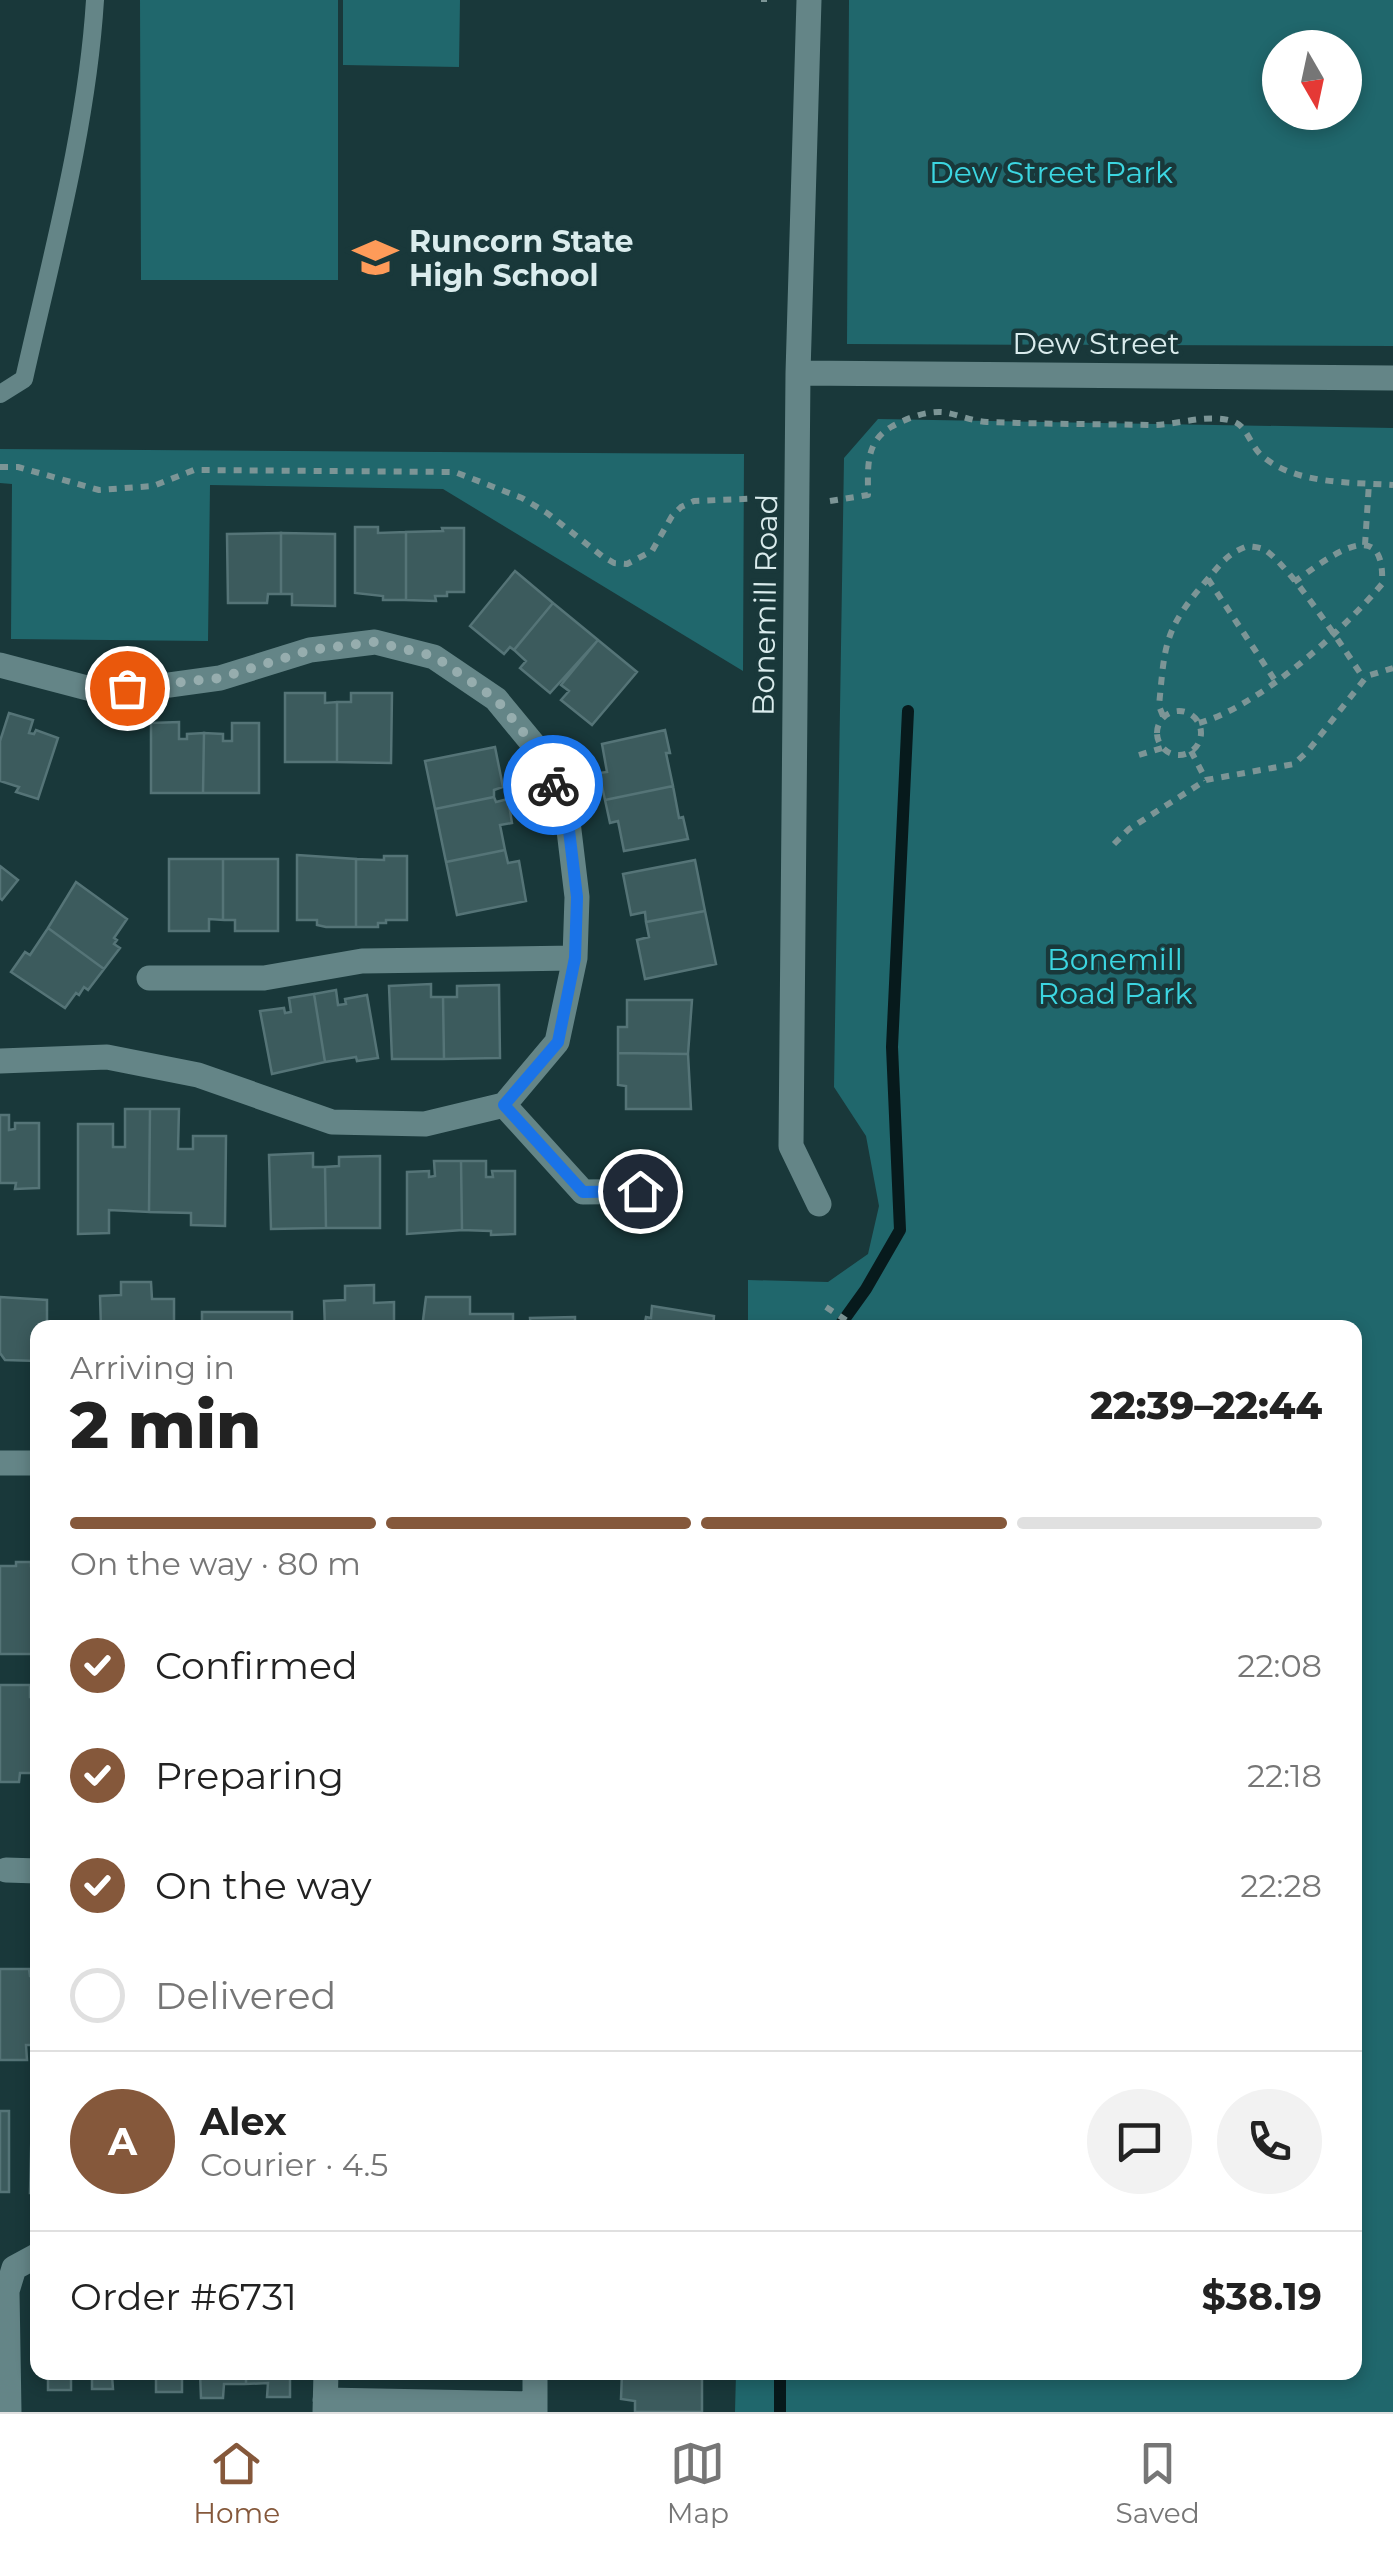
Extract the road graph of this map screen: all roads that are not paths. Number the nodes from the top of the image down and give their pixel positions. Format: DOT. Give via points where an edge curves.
graph roads {
  1 [pos="95,0"];
  2 [pos="809,0"];
  3 [pos="798,373"];
  4 [pos="1393,378"];
  5 [pos="0,394"];
  6 [pos="0,664"];
  7 [pos="575,958"];
  8 [pos="149,978"];
  9 [pos="0,1061"];
  10 [pos="504,1105"];
  11 [pos="668,1191"];
  12 [pos="819,1204"];
  13 [pos="0,1463"];
  14 [pos="30,1463"];
  15 [pos="6,1870"];
  16 [pos="30,1870"];
  17 [pos="30,2259"];
  18 [pos="326,2380"];
  19 [pos="535,2380"];
  20 [pos="326,2406"];
  21 [pos="535,2408"];
  22 [pos="8,2412"];
  1 -- 5 [label="lane" via="76,148 24,379"];
  2 -- 3 [label="street, Bonemill Road"];
  3 -- 4 [label="street, Dew Street"];
  3 -- 12 [label="street, Bonemill Road" via="791,1146"];
  6 -- 7 [label="street" via="91,689 220,678 310,650 374,642 434,656 496,699 538,750 568,822 577,897"];
  7 -- 8 [label="street" via="362,961 264,978"];
  7 -- 10 [label="street" via="558,1042"];
  9 -- 10 [label="street" via="107,1057 198,1076 332,1122 425,1124"];
  10 -- 11 [label="street" via="583,1192"];
  13 -- 14 [label="street"];
  15 -- 16 [label="street"];
  17 -- 22 [label="street" via="14,2268 7,2291"];
  18 -- 20 [label="street"];
  19 -- 21 [label="street"];
  20 -- 21 [label="street"];
}
